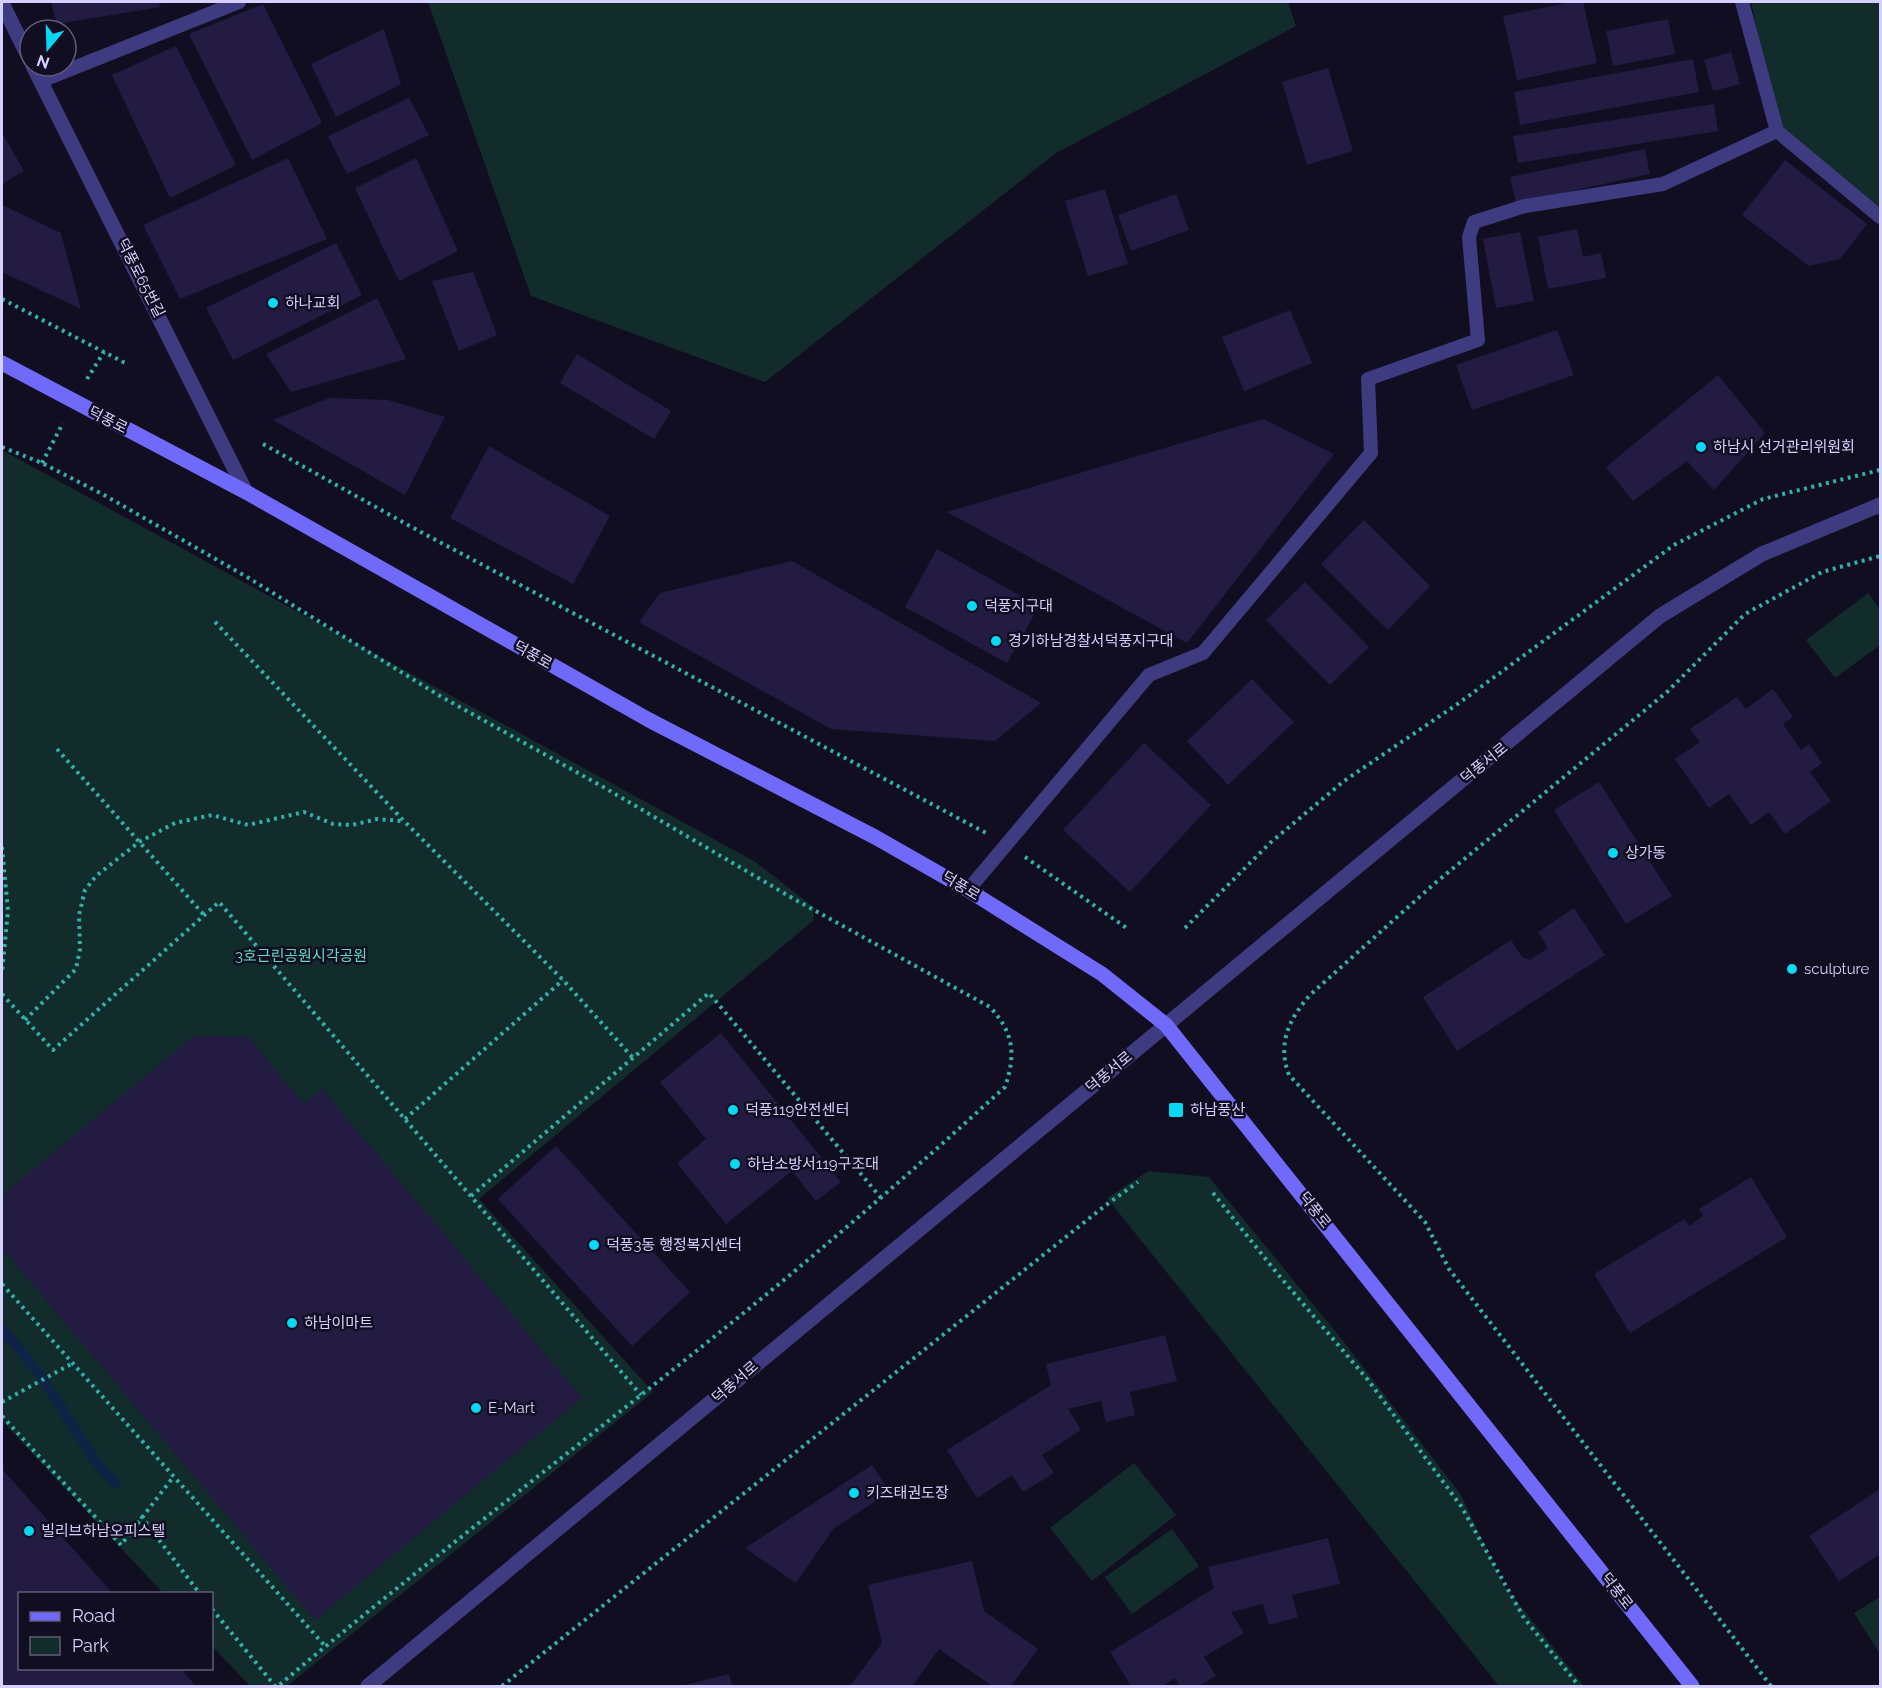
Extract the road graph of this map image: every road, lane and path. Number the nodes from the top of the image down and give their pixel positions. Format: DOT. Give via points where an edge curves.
graph roads {
  1 [pos="239,2"];
  2 [pos="1742,2"];
  3 [pos="2,3"];
  4 [pos="18,36"];
  5 [pos="39,78"];
  6 [pos="41,81"];
  7 [pos="1777,131"];
  8 [pos="1881,217"];
  9 [pos="2,299"];
  10 [pos="2,363"];
  11 [pos="128,364"];
  12 [pos="264,444"];
  13 [pos="2,447"];
  14 [pos="1881,470"];
  15 [pos="246,492"];
  16 [pos="1881,505"];
  17 [pos="1881,556"];
  18 [pos="215,622"];
  19 [pos="57,749"];
  20 [pos="404,821"];
  21 [pos="139,842"];
  22 [pos="1007,844"];
  23 [pos="2,847"];
  24 [pos="968,890"];
  25 [pos="204,915"];
  26 [pos="1128,928"];
  27 [pos="1185,928"];
  28 [pos="2,972"];
  29 [pos="563,980"];
  30 [pos="2,994"];
  31 [pos="26,1020"];
  32 [pos="1166,1024"];
  33 [pos="633,1059"];
  34 [pos="405,1119"];
  35 [pos="1138,1182"];
  36 [pos="1213,1193"];
  37 [pos="471,1196"];
  38 [pos="881,1198"];
  39 [pos="2,1284"];
  40 [pos="73,1363"];
  41 [pos="641,1395"];
  42 [pos="2,1402"];
  43 [pos="2,1416"];
  44 [pos="174,1476"];
  45 [pos="141,1516"];
  46 [pos="199,1592"];
  47 [pos="213,1610"];
  48 [pos="325,1646"];
  49 [pos="276,1686"];
  50 [pos="368,1686"];
  51 [pos="502,1686"];
  52 [pos="1579,1686"];
  53 [pos="1692,1686"];
  54 [pos="1771,1686"];
  1 -- 6 [label="lane"];
  2 -- 7 [label="lane"];
  3 -- 4 [label="street"];
  5 -- 6 [label="street, 덕풍로65번길"];
  6 -- 15 [label="street, 덕풍로65번길"];
  7 -- 8 [label="lane"];
  7 -- 22 [label="lane" via="1663,184 1525,206 1474,222 1469,237 1478,340 1368,379 1371,453 1203,653 1149,675"];
  9 -- 11 [label="path"];
  10 -- 15 [label="main road, 덕풍로"];
  12 -- 22 [label="path"];
  13 -- 38 [label="path" via="104,495 247,577 440,696 990,1007 1005,1024 1010,1044 1012,1067 1005,1087"];
  14 -- 27 [label="path" via="1763,499 1674,546 1459,703 1344,781 1270,843"];
  15 -- 24 [label="main road, 덕풍로" via="649,720 875,837"];
  16 -- 32 [label="street, 덕풍서로" via="1762,554 1660,616"];
  17 -- 54 [label="path" via="1822,572 1745,614 1667,692 1434,884 1310,995 1294,1015 1285,1038 1284,1062 1289,1076 1425,1222 1449,1269"];
  18 -- 20 [label="path"];
  19 -- 21 [label="path"];
  20 -- 21 [label="path" via="377,819 352,825 333,824 304,812 248,825 212,815 175,823"];
  20 -- 29 [label="path"];
  21 -- 25 [label="path"];
  21 -- 31 [label="path" via="96,876 85,890 79,915 76,969"];
  22 -- 24 [label="lane"];
  22 -- 26 [label="path"];
  23 -- 28 [label="path" via="8,911"];
  24 -- 32 [label="main road, 덕풍로" via="1102,974"];
  25 -- 31 [label="path" via="53,1050"];
  25 -- 34 [label="path" via="219,902"];
  29 -- 33 [label="path"];
  29 -- 34 [label="path"];
  30 -- 31 [label="path"];
  32 -- 50 [label="street, 덕풍서로"];
  32 -- 53 [label="main road, 덕풍로"];
  33 -- 37 [label="path"];
  33 -- 38 [label="path" via="709,993"];
  34 -- 37 [label="path"];
  35 -- 51 [label="path"];
  36 -- 52 [label="path" via="1382,1398 1461,1506 1524,1618"];
  37 -- 41 [label="path"];
  38 -- 41 [label="path"];
  39 -- 40 [label="path"];
  40 -- 42 [label="path"];
  40 -- 44 [label="path"];
  41 -- 48 [label="path"];
  43 -- 45 [label="path" via="121,1545"];
  44 -- 45 [label="path"];
  44 -- 48 [label="path"];
  45 -- 46 [label="path"];
  47 -- 49 [label="path"];
  48 -- 49 [label="path"];
}
